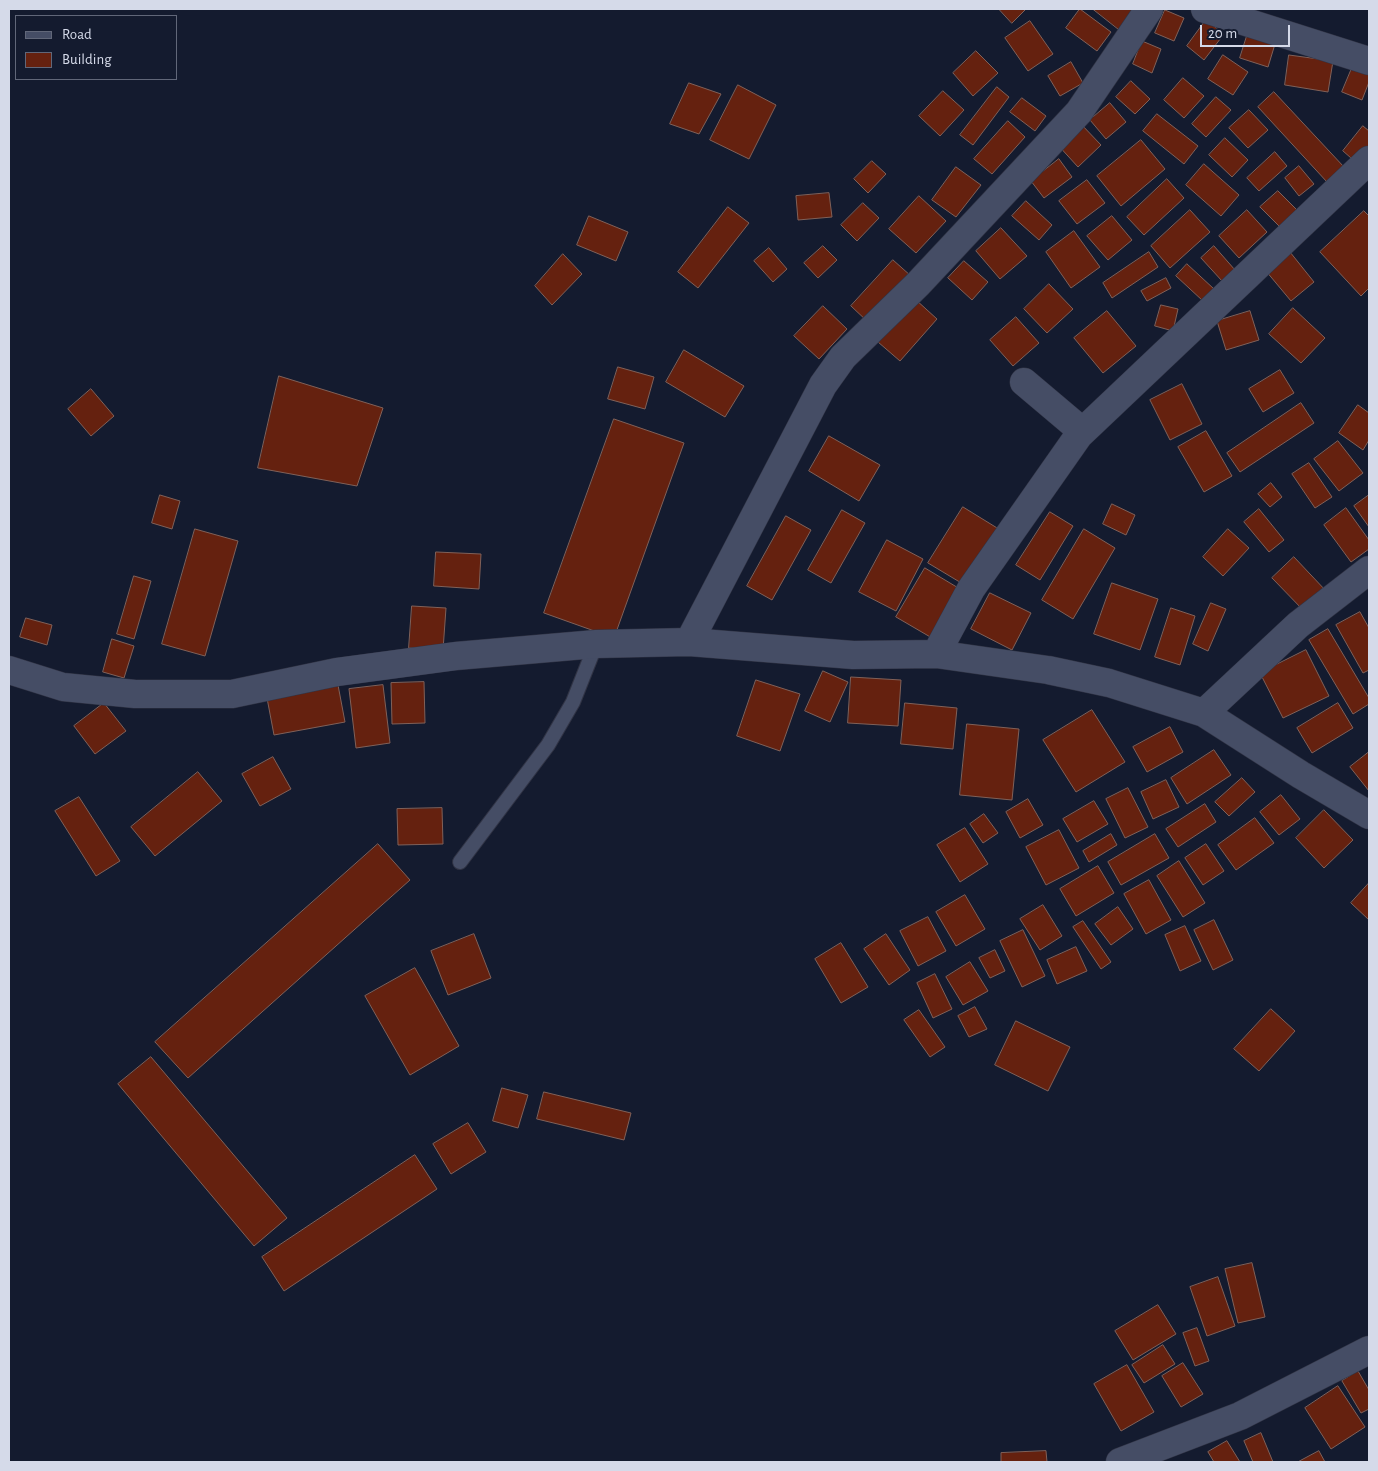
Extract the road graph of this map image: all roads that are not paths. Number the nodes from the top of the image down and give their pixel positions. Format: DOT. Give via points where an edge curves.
graph roads {
  1 [pos="1149,9"];
  2 [pos="1205,9"];
  3 [pos="1369,61"];
  4 [pos="1369,160"];
  5 [pos="1024,382"];
  6 [pos="1077,437"];
  7 [pos="1369,570"];
  8 [pos="689,642"];
  9 [pos="596,644"];
  10 [pos="936,654"];
  11 [pos="9,670"];
  12 [pos="1204,713"];
  13 [pos="1369,815"];
  14 [pos="460,862"];
  15 [pos="1369,1350"];
  16 [pos="1120,1462"];
  1 -- 8 [label="street" via="1079,112 918,284 843,357 823,385"];
  2 -- 3 [label="street"];
  4 -- 6 [label="street"];
  5 -- 6 [label="street"];
  6 -- 10 [label="street" via="971,589"];
  7 -- 12 [label="street" via="1298,625"];
  8 -- 9 [label="street"];
  8 -- 10 [label="street" via="853,655"];
  9 -- 11 [label="street" via="437,658 337,672 232,694 135,694 63,688"];
  9 -- 14 [label="lane" via="573,702 548,745"];
  10 -- 12 [label="street" via="1048,670 1109,683"];
  12 -- 13 [label="street"];
  15 -- 16 [label="street" via="1240,1416"];
}
